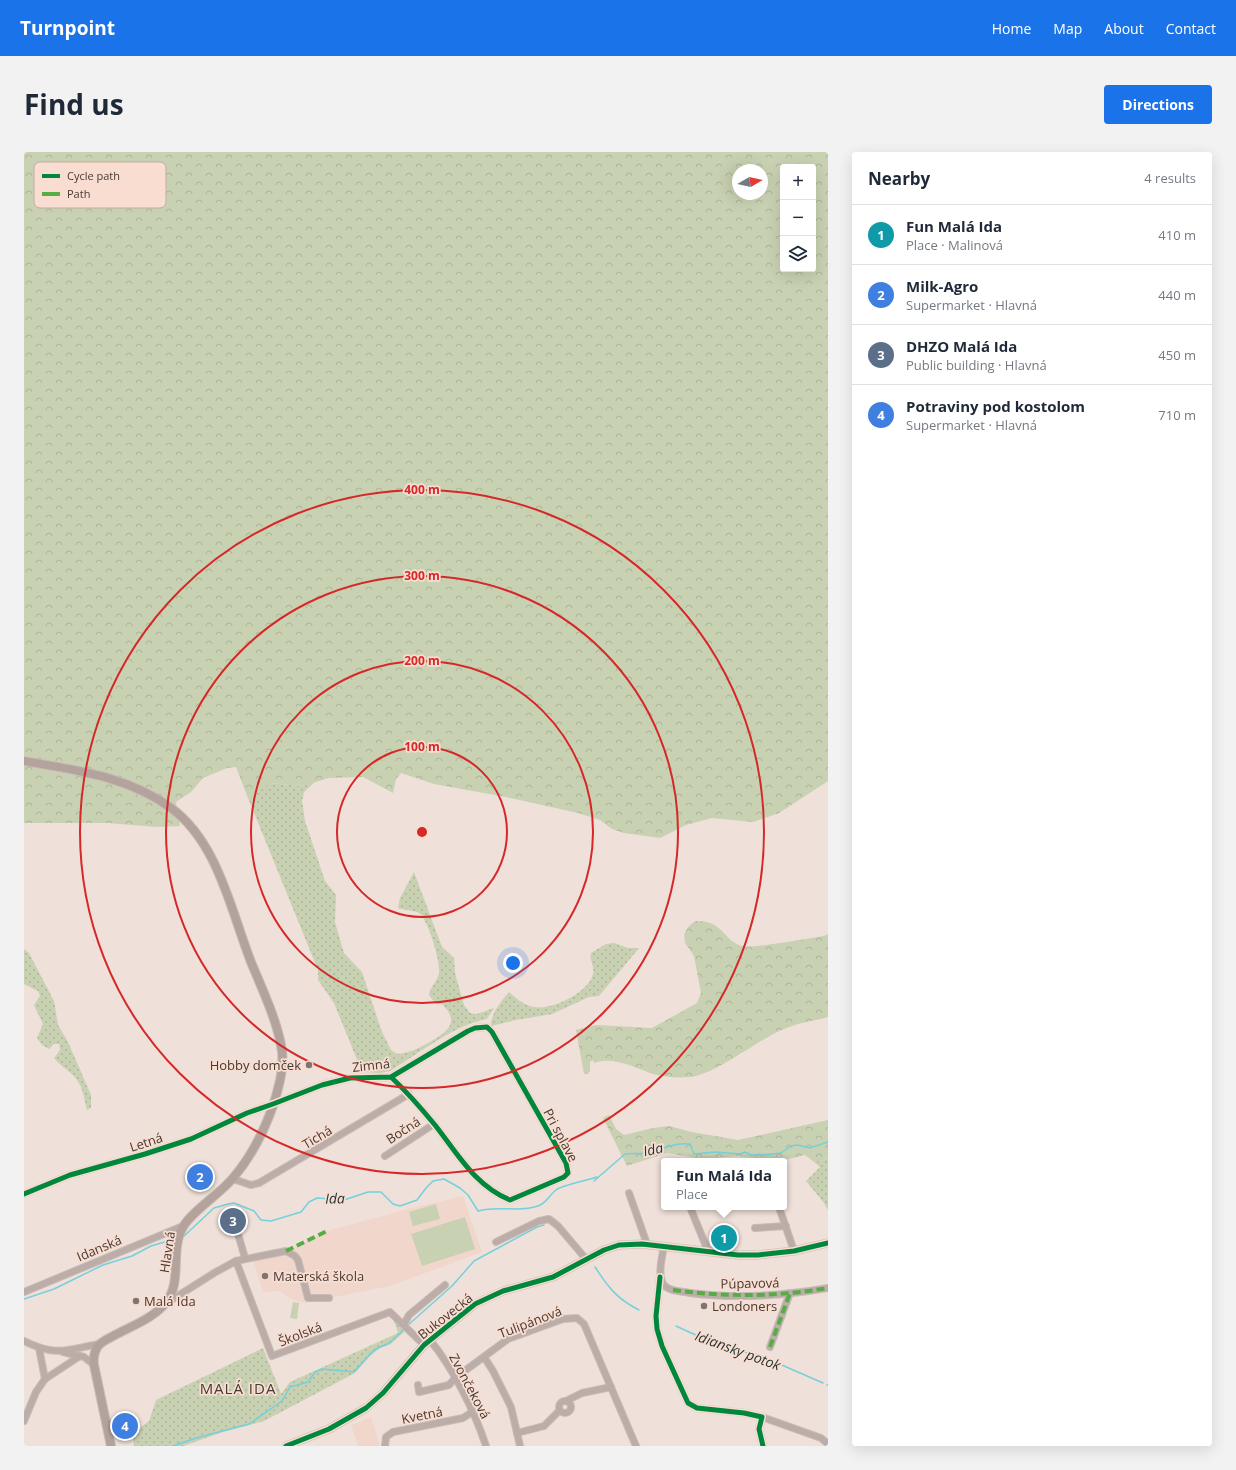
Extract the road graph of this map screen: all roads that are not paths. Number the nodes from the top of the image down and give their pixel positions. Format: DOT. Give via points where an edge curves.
graph roads {
  1 [pos="24,761"];
  2 [pos="486,1027"];
  3 [pos="391,1077"];
  4 [pos="409,1094"];
  5 [pos="273,1104"];
  6 [pos="434,1124"];
  7 [pos="385,1156"];
  8 [pos="233,1179"];
  9 [pos="629,1193"];
  10 [pos="24,1194"];
  11 [pos="691,1210"];
  12 [pos="780,1210"];
  13 [pos="183,1226"];
  14 [pos="786,1226"];
  15 [pos="236,1227"];
  16 [pos="755,1228"];
  17 [pos="496,1242"];
  18 [pos="828,1243"];
  19 [pos="644,1244"];
  20 [pos="664,1246"];
  21 [pos="708,1251"];
  22 [pos="794,1251"];
  23 [pos="245,1258"];
  24 [pos="586,1259"];
  25 [pos="236,1261"];
  26 [pos="660,1277"];
  27 [pos="445,1285"];
  28 [pos="828,1288"];
  29 [pos="172,1291"];
  30 [pos="24,1292"];
  31 [pos="182,1294"];
  32 [pos="790,1294"];
  33 [pos="328,1298"];
  34 [pos="164,1304"];
  35 [pos="404,1324"];
  36 [pos="24,1341"];
  37 [pos="427,1342"];
  38 [pos="99,1344"];
  39 [pos="770,1347"];
  40 [pos="39,1348"];
  41 [pos="61,1352"];
  42 [pos="80,1356"];
  43 [pos="484,1357"];
  44 [pos="94,1365"];
  45 [pos="455,1378"];
  46 [pos="46,1379"];
  47 [pos="418,1385"];
  48 [pos="611,1386"];
  49 [pos="566,1401"];
  50 [pos="472,1412"];
  51 [pos="563,1414"];
  52 [pos="762,1417"];
  53 [pos="573,1418"];
  54 [pos="24,1421"];
  55 [pos="517,1433"];
  56 [pos="828,1444"];
  57 [pos="111,1446"];
  58 [pos="286,1446"];
  59 [pos="384,1446"];
  60 [pos="485,1446"];
  61 [pos="520,1446"];
  62 [pos="636,1446"];
  63 [pos="763,1446"];
  1 -- 5 [label="main road, Hlavná" via="102,776 143,790 173,810 204,846 216,870 280,1039 281,1077"];
  2 -- 3 [label="street, Zimná" via="468,1031"];
  2 -- 6 [label="street, Pri splave" via="492,1032 566,1163 568,1173 510,1200 476,1179"];
  3 -- 4 [label="street, Pri splave"];
  3 -- 5 [label="street, Zimná" via="366,1076 332,1082"];
  4 -- 6 [label="street, Pri splave"];
  4 -- 8 [label="street, Tichá" via="259,1183 251,1185"];
  5 -- 8 [label="main road, Hlavná" via="254,1147"];
  5 -- 10 [label="street, Letná" via="190,1139 70,1175"];
  6 -- 7 [label="street, Bočná"];
  8 -- 13 [label="main road, Hlavná"];
  9 -- 19 [label="street"];
  11 -- 21 [label="street"];
  12 -- 14 [label="street"];
  13 -- 29 [label="main road, Hlavná"];
  13 -- 30 [label="street, Idanská"];
  14 -- 16 [label="street"];
  14 -- 22 [label="street"];
  15 -- 23 [label="street"];
  17 -- 24 [label="street" via="539,1221 549,1219"];
  18 -- 22 [label="street, Bukovecká"];
  19 -- 20 [label="street, Bukovecká"];
  19 -- 24 [label="street, Bukovecká" via="610,1248"];
  20 -- 21 [label="street, Bukovecká"];
  20 -- 26 [label="street"];
  21 -- 22 [label="street, Bukovecká" via="758,1255"];
  23 -- 25 [label="street"];
  23 -- 33 [label="street" via="282,1251 291,1253 298,1260 308,1298"];
  24 -- 37 [label="street, Bukovecká" via="543,1280 485,1299"];
  25 -- 31 [label="street"];
  25 -- 35 [label="street, Školská" via="272,1356 388,1312 393,1313"];
  26 -- 32 [label="street, Púpavová" via="665,1286 673,1290 729,1296"];
  26 -- 52 [label="street" via="656,1320 662,1346 690,1405"];
  27 -- 35 [label="street" via="409,1315"];
  28 -- 32 [label="street, Púpavová"];
  29 -- 31 [label="street"];
  29 -- 34 [label="main road, Hlavná"];
  31 -- 34 [label="street"];
  32 -- 39 [label="street"];
  34 -- 38 [label="main road, Hlavná" via="147,1318"];
  35 -- 37 [label="street, Školská"];
  36 -- 40 [label="street"];
  37 -- 45 [label="street, Zvončeková"];
  37 -- 58 [label="street, Bukovecká" via="383,1393 366,1408 329,1430"];
  38 -- 41 [label="street"];
  38 -- 44 [label="main road"];
  40 -- 41 [label="street"];
  40 -- 46 [label="street"];
  41 -- 42 [label="street"];
  42 -- 44 [label="street"];
  42 -- 46 [label="street"];
  43 -- 45 [label="street, Tulipánová"];
  43 -- 48 [label="street, Tulipánová" via="508,1339 564,1319 577,1318 584,1324"];
  43 -- 55 [label="street" via="507,1398"];
  44 -- 57 [label="main road"];
  45 -- 47 [label="street, Kvetná" via="447,1386 419,1392"];
  45 -- 50 [label="street, Zvončeková"];
  46 -- 54 [label="street" via="36,1392"];
  48 -- 49 [label="street" via="582,1393"];
  48 -- 62 [label="street, Tulipánová"];
  49 -- 51 [label="street" via="560,1403"];
  49 -- 51 [label="street" via="571,1407"];
  50 -- 59 [label="street, Kvetná" via="463,1418 393,1432 386,1437"];
  50 -- 60 [label="street, Zvončeková"];
  51 -- 53 [label="street"];
  51 -- 55 [label="street" via="544,1426"];
  52 -- 56 [label="street" via="821,1438"];
  52 -- 63 [label="street" via="759,1428"];
  55 -- 61 [label="street"];
}
